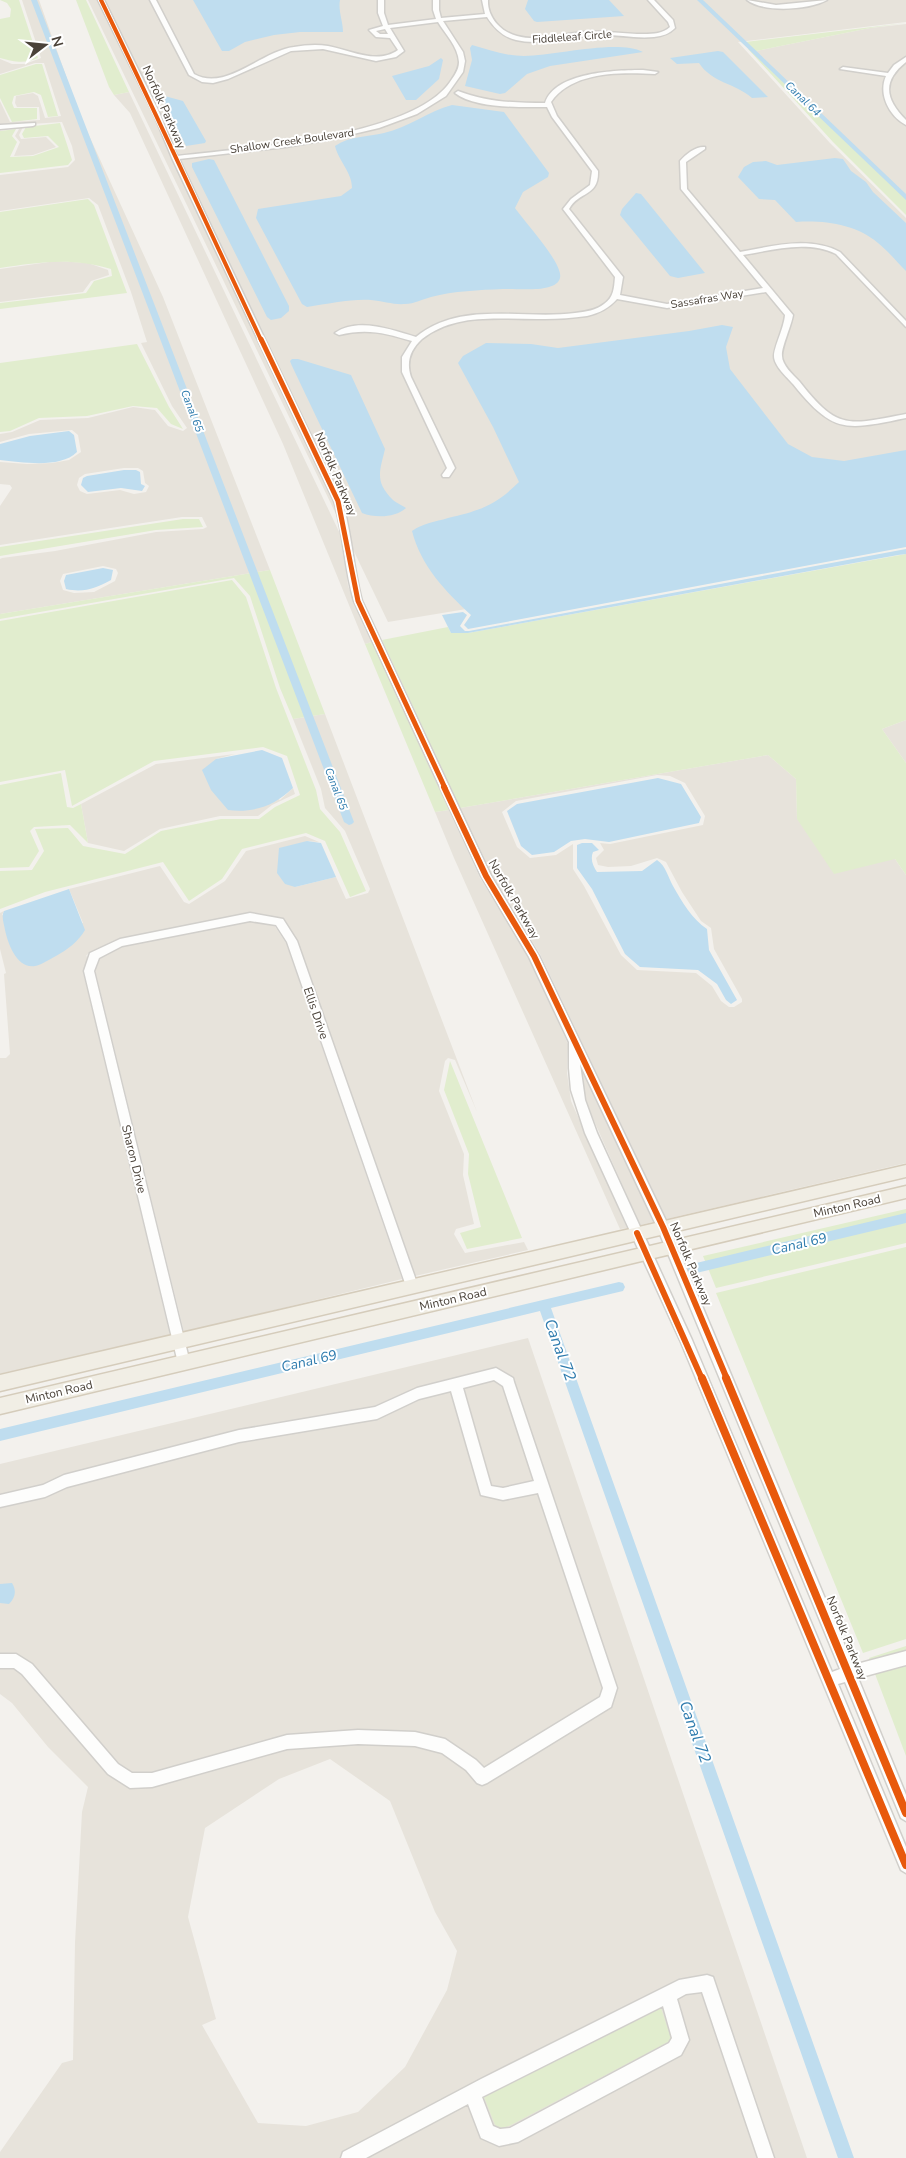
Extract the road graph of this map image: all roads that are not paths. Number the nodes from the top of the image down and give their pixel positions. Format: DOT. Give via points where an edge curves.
graph roads {
  1 [pos="101,0"];
  2 [pos="153,0"];
  3 [pos="381,0"];
  4 [pos="430,0"];
  5 [pos="436,0"];
  6 [pos="485,0"];
  7 [pos="650,0"];
  8 [pos="750,0"];
  9 [pos="824,0"];
  10 [pos="490,17"];
  11 [pos="438,23"];
  12 [pos="388,31"];
  13 [pos="906,59"];
  14 [pos="843,69"];
  15 [pos="656,72"];
  16 [pos="889,75"];
  17 [pos="443,91"];
  18 [pos="458,93"];
  19 [pos="481,94"];
  20 [pos="476,100"];
  21 [pos="505,102"];
  22 [pos="549,105"];
  23 [pos="906,114"];
  24 [pos="897,115"];
  25 [pos="906,123"];
  26 [pos="33,124"];
  27 [pos="0,127"];
  28 [pos="703,148"];
  29 [pos="174,157"];
  30 [pos="739,254"];
  31 [pos="767,290"];
  32 [pos="617,297"];
  33 [pos="906,325"];
  34 [pos="338,333"];
  35 [pos="417,340"];
  36 [pos="906,416"];
  37 [pos="446,475"];
  38 [pos="94,956"];
  39 [pos="574,1043"];
  40 [pos="906,1171"];
  41 [pos="906,1192"];
  42 [pos="663,1227"];
  43 [pos="637,1233"];
  44 [pos="671,1246"];
  45 [pos="645,1253"];
  46 [pos="412,1286"];
  47 [pos="179,1342"];
  48 [pos="184,1363"];
  49 [pos="0,1384"];
  50 [pos="455,1384"];
  51 [pos="0,1406"];
  52 [pos="542,1486"];
  53 [pos="0,1501"];
  54 [pos="906,1658"];
  55 [pos="0,1662"];
  56 [pos="849,1674"];
  57 [pos="829,1680"];
  58 [pos="906,1813"];
  59 [pos="906,1865"];
  60 [pos="668,1996"];
  61 [pos="472,2093"];
  62 [pos="349,2158"];
  63 [pos="766,2158"];
  1 -- 29 [label="street, Norfolk Parkway" via="156,112"];
  2 -- 12 [label="street" via="192,75 208,82 225,80 270,55 290,49 318,47 373,58 390,58 401,51"];
  3 -- 12 [label="street" via="380,12"];
  4 -- 11 [label="street, Shallow Creek Boulevard" via="429,12"];
  5 -- 11 [label="street, Shallow Creek Boulevard"];
  6 -- 10 [label="street" via="484,9"];
  7 -- 10 [label="street, Fiddleleaf Circle" via="671,21 671,30 658,35 586,34 521,40 502,33"];
  8 -- 9 [label="street" via="760,6 772,7"];
  10 -- 11 [label="street"];
  11 -- 12 [label="street"];
  11 -- 17 [label="street, Shallow Creek Boulevard" via="460,50 462,61 454,83"];
  13 -- 16 [label="street"];
  14 -- 16 [label="street"];
  15 -- 22 [label="street" via="641,71 570,82 550,95"];
  16 -- 24 [label="street" via="886,99"];
  17 -- 18 [label="street"];
  17 -- 29 [label="street, Shallow Creek Boulevard" via="430,104 407,117 361,131 266,147"];
  18 -- 19 [label="street"];
  18 -- 20 [label="street"];
  19 -- 20 [label="street"];
  19 -- 21 [label="street"];
  20 -- 21 [label="street"];
  21 -- 22 [label="street"];
  22 -- 32 [label="street" via="595,171 596,177 588,192 572,201 566,209 619,277 621,286"];
  23 -- 24 [label="street"];
  24 -- 25 [label="street"];
  26 -- 27 [label="street"];
  28 -- 30 [label="street" via="684,161 684,189"];
  29 -- 39 [label="street, Norfolk Parkway" via="338,501 345,521 353,585 362,609 486,876 534,956"];
  30 -- 31 [label="street"];
  30 -- 33 [label="street" via="812,244 829,247"];
  31 -- 32 [label="street, Sassafras Way" via="667,306"];
  31 -- 36 [label="street" via="789,315 778,356 782,366 826,416 855,425"];
  32 -- 35 [label="street" via="603,308 574,317 554,319 503,315 464,319 434,328"];
  34 -- 35 [label="street" via="366,327"];
  35 -- 37 [label="street" via="407,352 404,366 451,468"];
  38 -- 46 [label="street, Ellis Drive" via="120,943 250,917 279,922 292,941"];
  38 -- 47 [label="street, Sharon Drive" via="89,971"];
  39 -- 42 [label="street, Norfolk Parkway" via="591,1071"];
  39 -- 43 [label="street, Norfolk Parkway" via="573,1072 578,1099"];
  40 -- 42 [label="main road, Minton Road"];
  41 -- 44 [label="main road, Minton Road"];
  42 -- 43 [label="main road, Minton Road"];
  42 -- 44 [label="street, Norfolk Parkway"];
  43 -- 45 [label="street, Norfolk Parkway"];
  43 -- 46 [label="main road, Minton Road"];
  44 -- 45 [label="main road, Minton Road"];
  44 -- 56 [label="street, Norfolk Parkway"];
  45 -- 48 [label="main road, Minton Road"];
  45 -- 57 [label="street, Norfolk Parkway" via="686,1340"];
  46 -- 47 [label="main road, Minton Road"];
  47 -- 48 [label="street, Sharon Drive"];
  47 -- 49 [label="main road, Minton Road"];
  48 -- 51 [label="main road, Minton Road"];
  50 -- 52 [label="street" via="496,1374 508,1382"];
  50 -- 52 [label="street" via="486,1491 502,1494"];
  50 -- 53 [label="street" via="417,1394 377,1413 239,1436 64,1481 45,1491"];
  52 -- 55 [label="street" via="610,1688 606,1702 482,1778 471,1765 445,1746 415,1740 358,1737 287,1742 152,1780 130,1781 113,1769 26,1669 16,1661"];
  54 -- 56 [label="street"];
  56 -- 57 [label="street"];
  56 -- 58 [label="street, Norfolk Parkway"];
  57 -- 59 [label="street, Norfolk Parkway"];
  60 -- 61 [label="street"];
  60 -- 61 [label="street" via="681,2040 675,2049 512,2136 499,2138 487,2132"];
  60 -- 63 [label="street" via="685,1986 707,1983"];
  61 -- 62 [label="street"];
}
